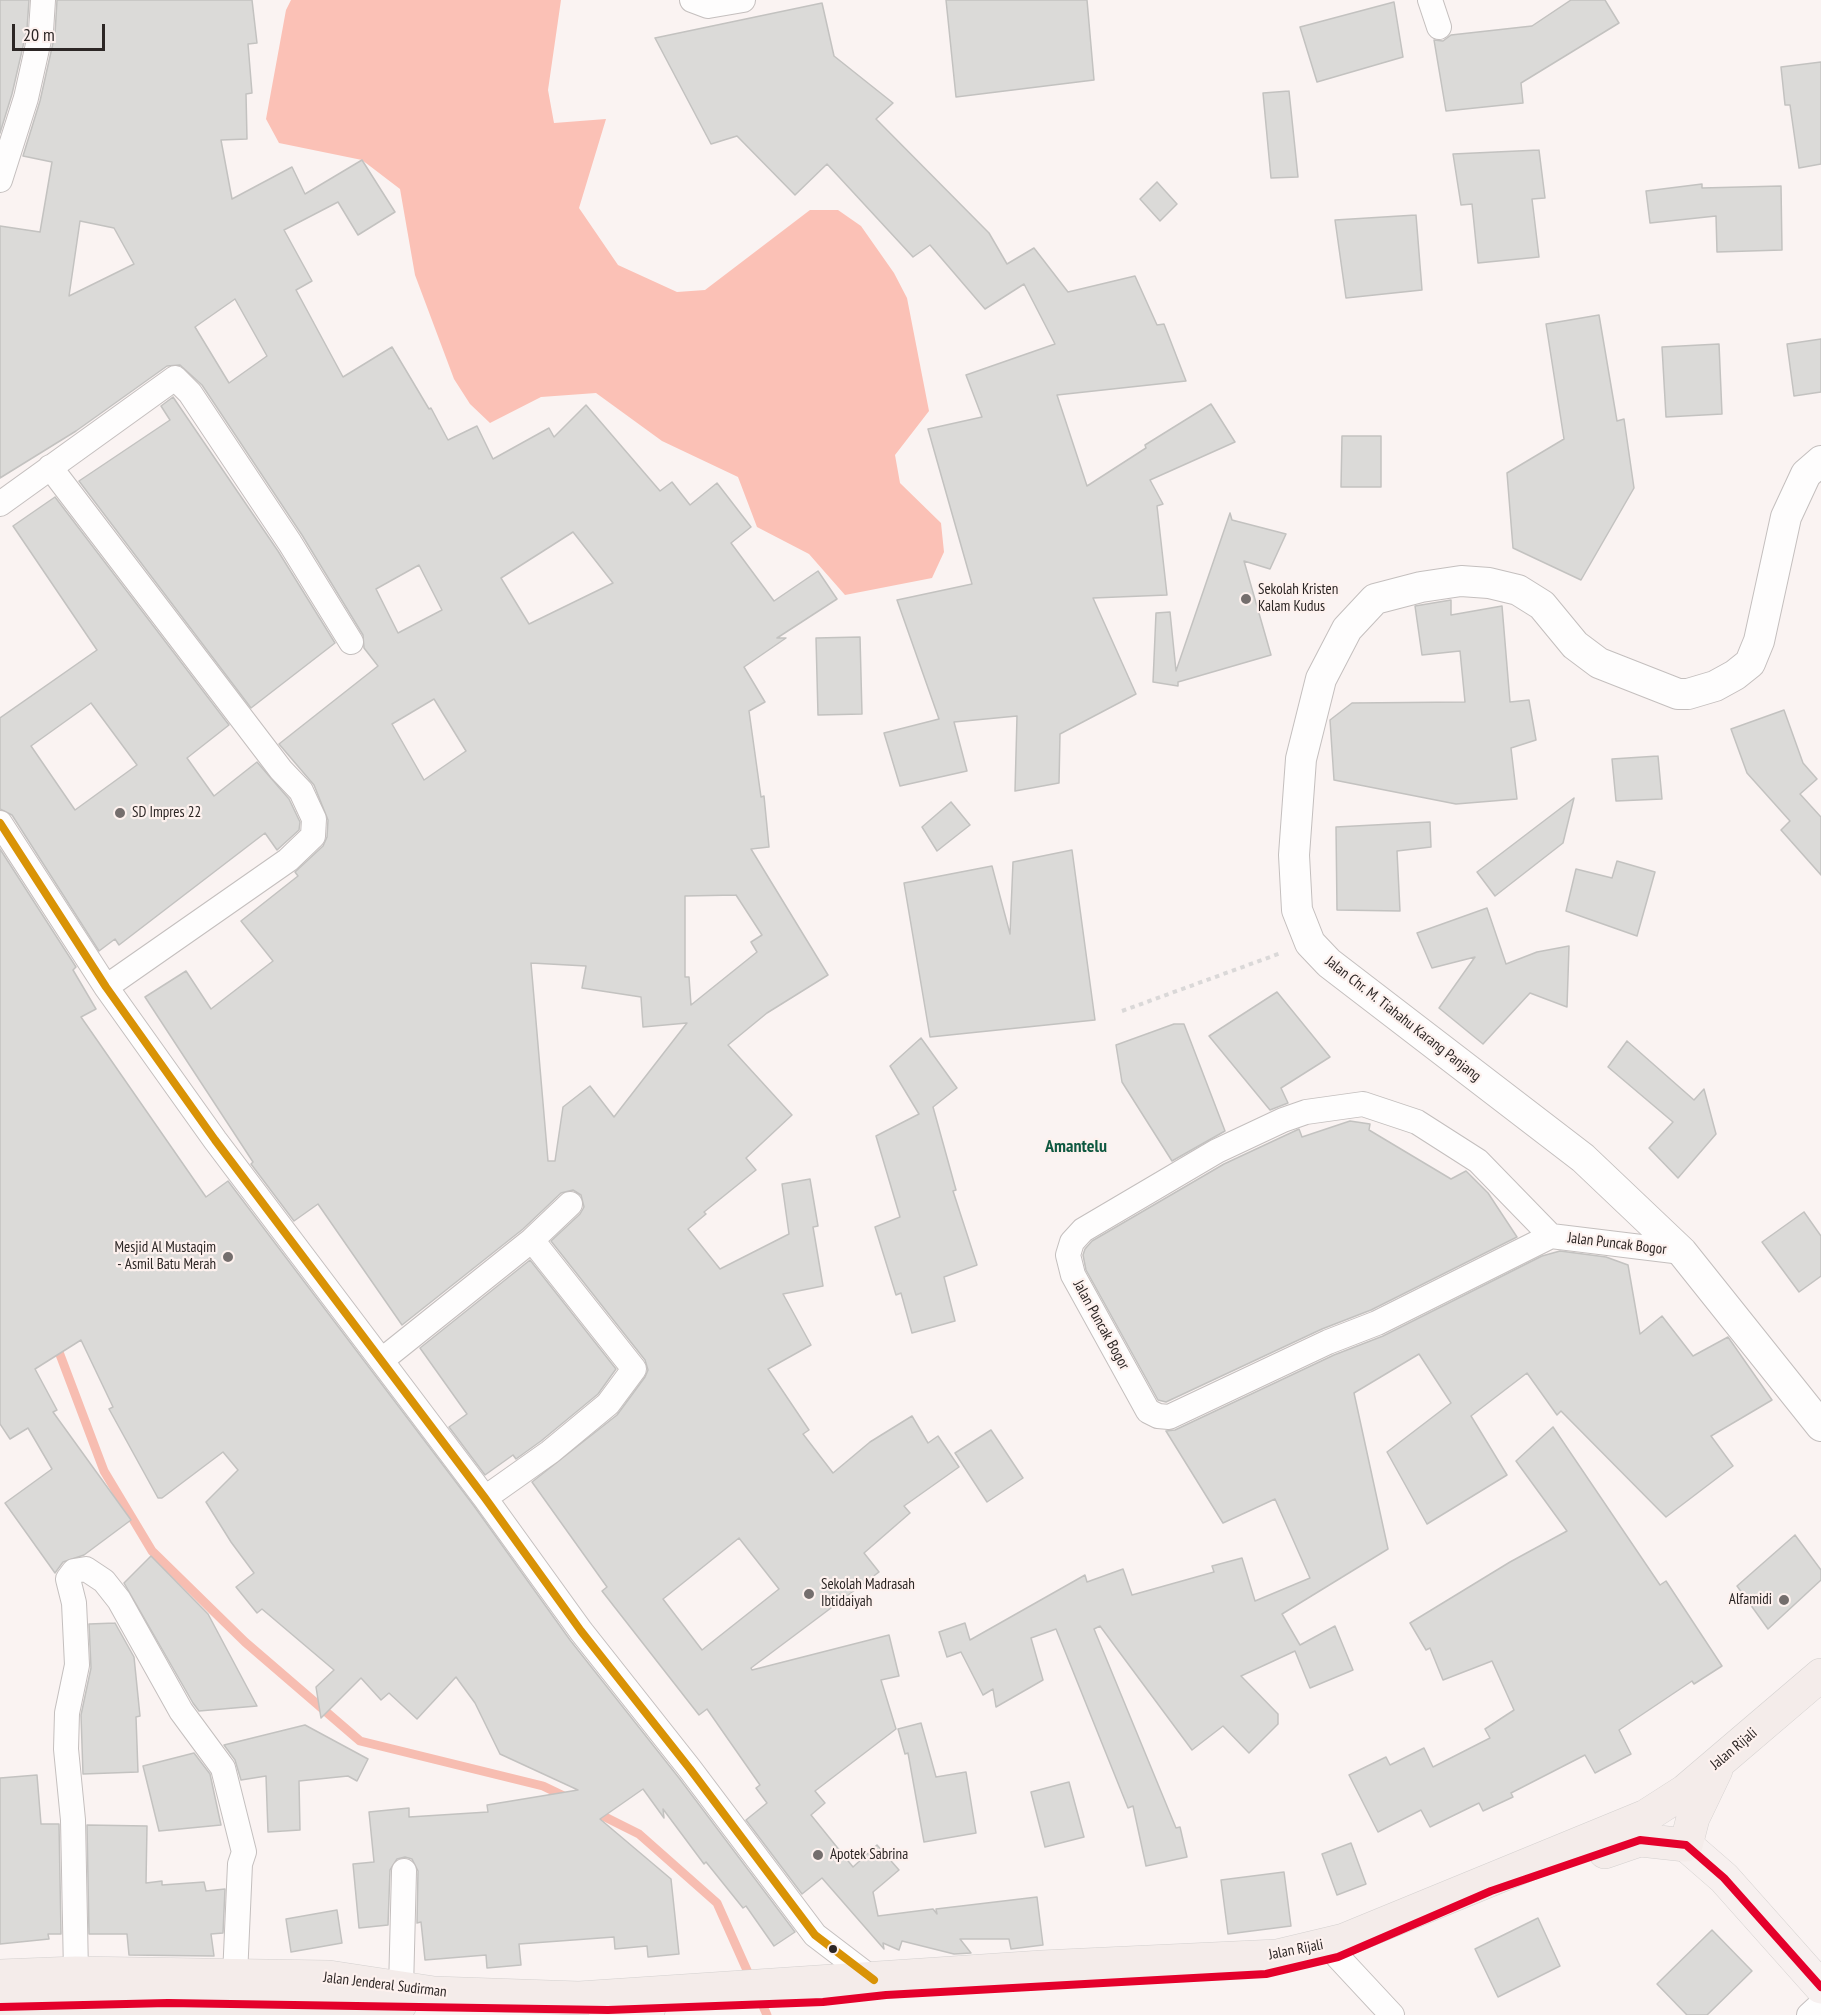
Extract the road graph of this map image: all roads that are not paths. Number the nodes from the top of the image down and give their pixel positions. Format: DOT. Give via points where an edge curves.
graph roads {
  1 [pos="44,0"];
  2 [pos="692,0"];
  3 [pos="743,0"];
  4 [pos="1430,0"];
  5 [pos="1439,27"];
  6 [pos="0,180"];
  7 [pos="1821,461"];
  8 [pos="50,467"];
  9 [pos="0,504"];
  10 [pos="351,642"];
  11 [pos="0,823"];
  12 [pos="106,987"];
  13 [pos="570,1204"];
  14 [pos="1551,1236"];
  15 [pos="532,1240"];
  16 [pos="1682,1252"];
  17 [pos="382,1360"];
  18 [pos="1821,1426"];
  19 [pos="484,1498"];
  20 [pos="1821,1675"];
  21 [pos="1721,1760"];
  22 [pos="1686,1845"];
  23 [pos="404,1871"];
  24 [pos="1338,1957"];
  25 [pos="76,1973"];
  26 [pos="949,1975"];
  27 [pos="0,1976"];
  28 [pos="235,1976"];
  29 [pos="874,1980"];
  30 [pos="1821,1987"];
  31 [pos="401,1989"];
  32 [pos="802,1992"];
  33 [pos="650,2002"];
  34 [pos="1821,2004"];
  35 [pos="73,2005"];
  36 [pos="0,2007"];
  37 [pos="607,2012"];
  38 [pos="1392,2015"];
  39 [pos="1809,2015"];
  1 -- 6 [label="street" via="28,86"];
  2 -- 3 [label="street" via="708,6"];
  4 -- 5 [label="street"];
  7 -- 16 [label="street, Jalan Chr. M. Tiahahu Karang Panjang" via="1806,474 1786,517 1759,641 1750,663 1735,675 1715,686 1678,694 1599,663 1575,645 1542,605 1518,590 1461,581 1409,589 1375,599 1347,629 1321,679 1301,759 1295,901 1310,943 1329,963 1583,1158"];
  8 -- 9 [label="street"];
  8 -- 10 [label="street" via="175,378 190,393"];
  8 -- 12 [label="street" via="301,791 314,819 313,836 288,860"];
  11 -- 12 [label="street"];
  12 -- 17 [label="street" via="215,1140"];
  13 -- 15 [label="street"];
  14 -- 14 [label="street, Jalan Puncak Bogor" via="1377,1323 1169,1417 1148,1411 1073,1275 1068,1255 1072,1242 1083,1230 1217,1151 1306,1112 1363,1104 1417,1122 1478,1161"];
  14 -- 16 [label="street, Jalan Puncak Bogor"];
  15 -- 17 [label="street"];
  15 -- 19 [label="street" via="634,1369 608,1404 550,1452"];
  16 -- 18 [label="street, Jalan Chr. M. Tiahahu Karang Panjang"];
  17 -- 19 [label="street"];
  19 -- 29 [label="street" via="814,1935"];
  20 -- 21 [label="highway, Jalan Rijali"];
  21 -- 22 [label="highway" via="1702,1796"];
  21 -- 26 [label="highway, Jalan Rijali" via="1685,1791 1646,1816 1344,1940 1277,1956"];
  22 -- 24 [label="highway, Jalan Jenderal Sudirman" via="1640,1840 1481,1895"];
  22 -- 30 [label="main road" via="1724,1878"];
  23 -- 31 [label="street"];
  24 -- 32 [label="highway, Jalan Jenderal Sudirman" via="1266,1974"];
  24 -- 38 [label="street"];
  25 -- 27 [label="highway, Jalan Jenderal Sudirman"];
  25 -- 28 [label="highway, Jalan Jenderal Sudirman"];
  25 -- 28 [label="street" via="73,1820 66,1749 67,1713 77,1665 74,1604 68,1579 74,1571 86,1569 104,1581 119,1600 181,1711 223,1768 244,1852 240,1864"];
  25 -- 35 [label="highway"];
  26 -- 29 [label="highway, Jalan Jenderal Sudirman"];
  28 -- 31 [label="highway, Jalan Jenderal Sudirman" via="328,1977"];
  29 -- 32 [label="highway, Jalan Jenderal Sudirman"];
  31 -- 33 [label="highway, Jalan Jenderal Sudirman"];
  32 -- 33 [label="highway, Jalan Jenderal Sudirman"];
  33 -- 37 [label="highway, Jalan Jenderal Sudirman"];
  34 -- 39 [label="street"];
  35 -- 36 [label="highway, Jalan Jenderal Sudirman"];
  35 -- 37 [label="highway, Jalan Jenderal Sudirman" via="179,2003"];
}
